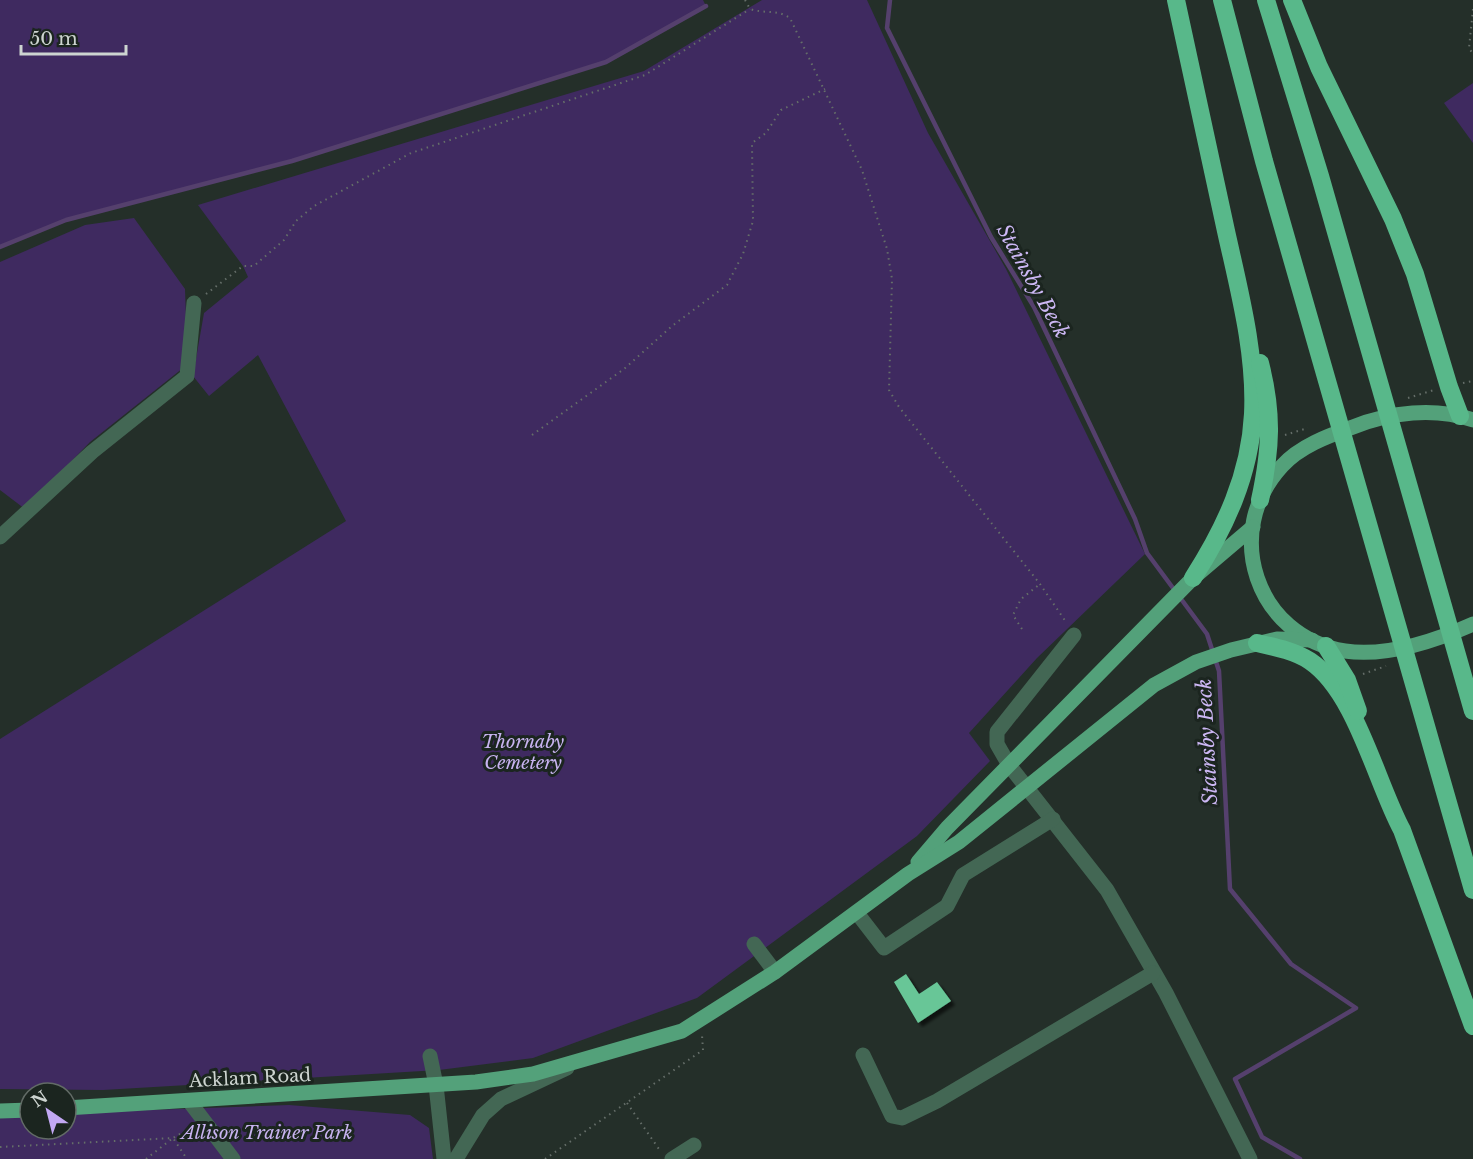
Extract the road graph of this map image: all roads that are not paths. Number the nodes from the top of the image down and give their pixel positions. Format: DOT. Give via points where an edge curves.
graph roads {
  1 [pos="1176,0"];
  2 [pos="1222,0"];
  3 [pos="1266,0"];
  4 [pos="1292,0"];
  5 [pos="194,303"];
  6 [pos="1244,322"];
  7 [pos="1468,418"];
  8 [pos="1260,500"];
  9 [pos="1253,527"];
  10 [pos="0,537"];
  11 [pos="1191,581"];
  12 [pos="1473,624"];
  13 [pos="1074,635"];
  14 [pos="1257,643"];
  15 [pos="1319,643"];
  16 [pos="1473,711"];
  17 [pos="1363,737"];
  18 [pos="1009,765"];
  19 [pos="1026,788"];
  20 [pos="1053,819"];
  21 [pos="908,874"];
  22 [pos="1473,890"];
  23 [pos="857,913"];
  24 [pos="754,944"];
  25 [pos="775,972"];
  26 [pos="1153,973"];
  27 [pos="1473,1026"];
  28 [pos="862,1055"];
  29 [pos="430,1056"];
  30 [pos="583,1060"];
  31 [pos="436,1085"];
  32 [pos="189,1101"];
  33 [pos="78,1107"];
  34 [pos="18,1110"];
  35 [pos="0,1111"];
  36 [pos="694,1145"];
  37 [pos="233,1159"];
  38 [pos="444,1159"];
  39 [pos="456,1159"];
  40 [pos="672,1159"];
  41 [pos="1250,1159"];
  1 -- 6 [label="highway"];
  2 -- 22 [label="highway" via="1264,161"];
  3 -- 16 [label="highway" via="1327,198"];
  4 -- 7 [label="highway" via="1319,67 1393,219 1415,274 1449,387"];
  5 -- 10 [label="street" via="187,376 92,452"];
  6 -- 8 [label="highway" via="1257,349 1269,405 1269,457"];
  6 -- 11 [label="highway" via="1253,386 1253,416 1245,465 1229,516"];
  7 -- 8 [label="main road" via="1428,412 1366,422 1304,449 1283,465"];
  8 -- 9 [label="main road"];
  9 -- 11 [label="main road"];
  9 -- 15 [label="main road" via="1251,551 1260,589 1290,627"];
  11 -- 18 [label="main road"];
  12 -- 15 [label="main road" via="1422,643 1359,652"];
  13 -- 18 [label="street" via="997,732 997,744"];
  14 -- 15 [label="main road" via="1277,639"];
  14 -- 17 [label="highway" via="1282,648 1319,668"];
  14 -- 19 [label="main road" via="1196,662 1154,685"];
  15 -- 17 [label="highway" via="1347,680 1358,708"];
  17 -- 27 [label="highway" via="1402,830"];
  18 -- 19 [label="street"];
  18 -- 21 [label="main road"];
  19 -- 20 [label="street"];
  19 -- 21 [label="main road" via="959,842"];
  20 -- 23 [label="street" via="963,875 947,906 884,948"];
  20 -- 26 [label="street" via="1107,890"];
  21 -- 23 [label="main road, Acklam Road"];
  23 -- 25 [label="main road, Acklam Road"];
  24 -- 25 [label="street"];
  25 -- 30 [label="main road, Acklam Road" via="682,1031"];
  26 -- 28 [label="street" via="902,1118 892,1116"];
  26 -- 41 [label="street"];
  29 -- 31 [label="street"];
  30 -- 31 [label="main road, Acklam Road" via="533,1074"];
  30 -- 39 [label="street" via="501,1099 483,1115"];
  31 -- 32 [label="main road, Acklam Road"];
  31 -- 38 [label="street"];
  32 -- 33 [label="main road, Acklam Road"];
  32 -- 37 [label="street"];
  34 -- 35 [label="main road"];
  36 -- 40 [label="street"];
}
